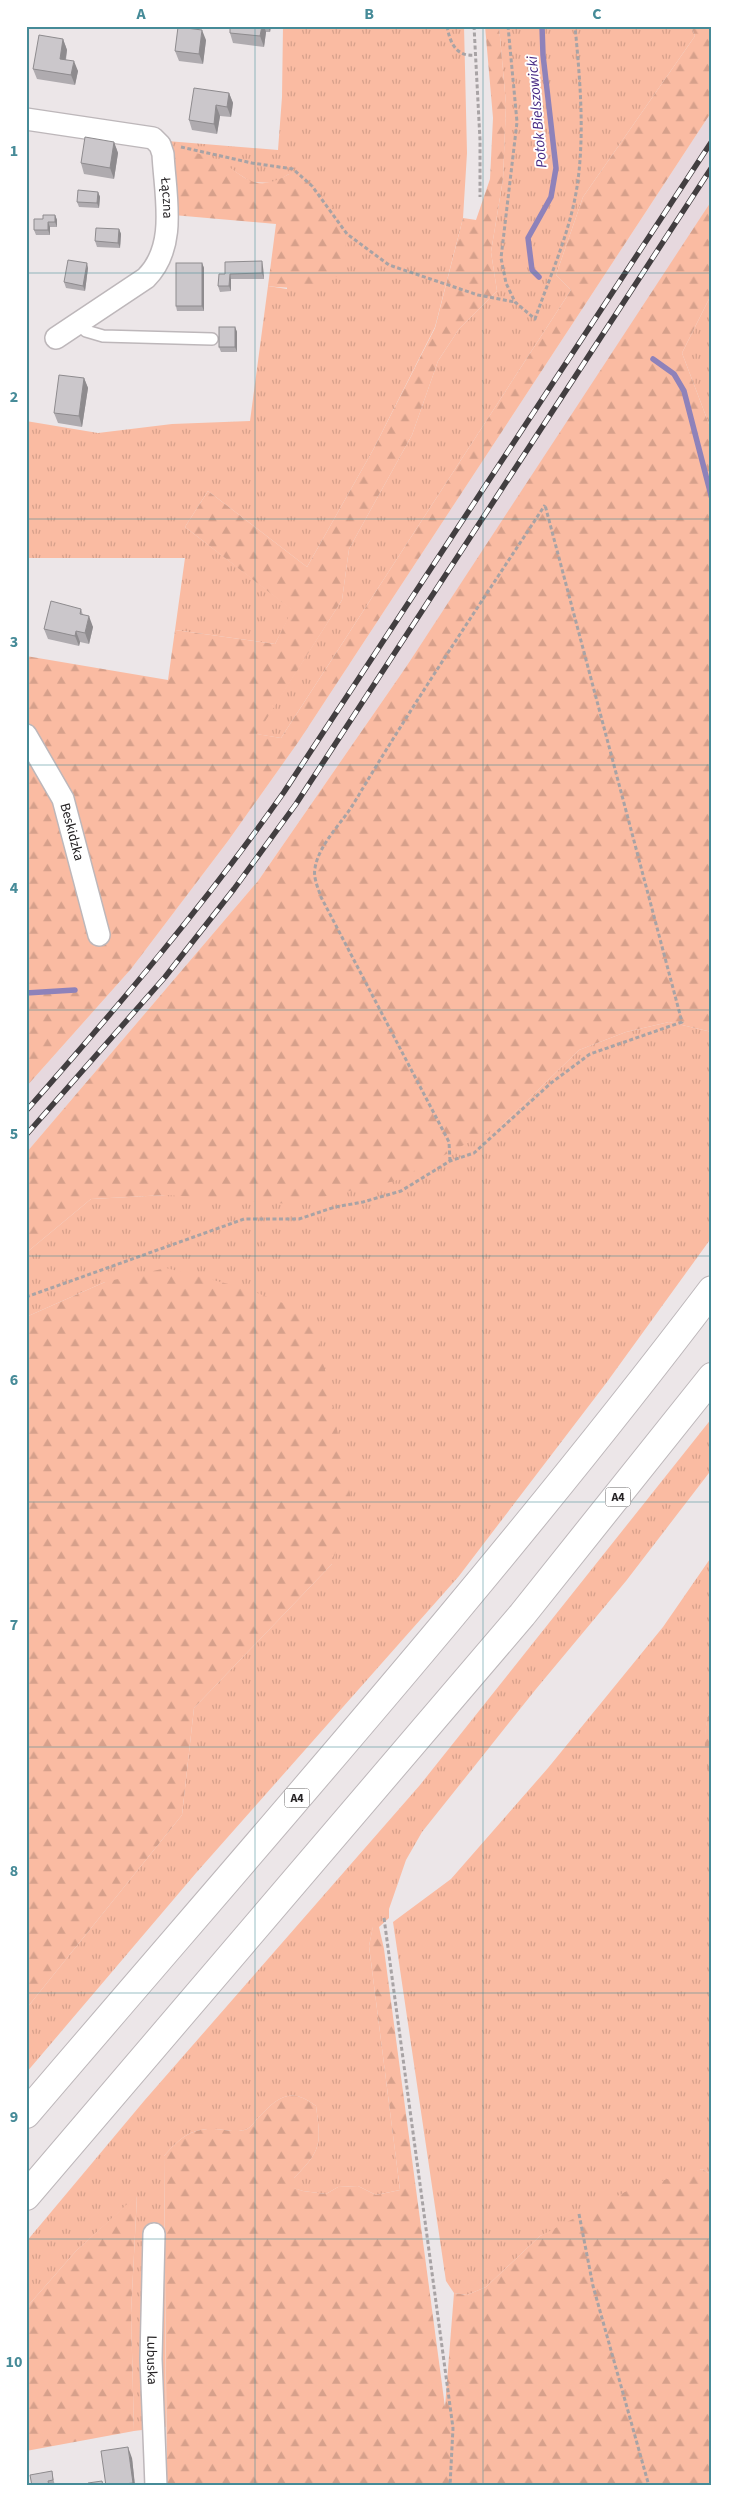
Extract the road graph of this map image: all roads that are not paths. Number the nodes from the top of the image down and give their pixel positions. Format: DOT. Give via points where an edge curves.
graph roads {
  1 [pos="26,119"];
  2 [pos="78,323"];
  3 [pos="56,338"];
  4 [pos="212,339"];
  5 [pos="26,735"];
  6 [pos="99,935"];
  7 [pos="712,1290"];
  8 [pos="712,1377"];
  9 [pos="26,2114"];
  10 [pos="26,2196"];
  11 [pos="154,2234"];
  12 [pos="156,2486"];
  1 -- 2 [label="street, Łączna" via="153,138 163,154 167,229 156,267 146,278"];
  2 -- 3 [label="street, Łączna"];
  2 -- 4 [label="lane" via="86,331 103,336"];
  5 -- 6 [label="street, Beskidzka" via="63,799"];
  7 -- 9 [label="highway, A4" via="452,1616"];
  8 -- 10 [label="highway, A4" via="522,1615"];
  11 -- 12 [label="street, Lubuska" via="152,2359"];
}
